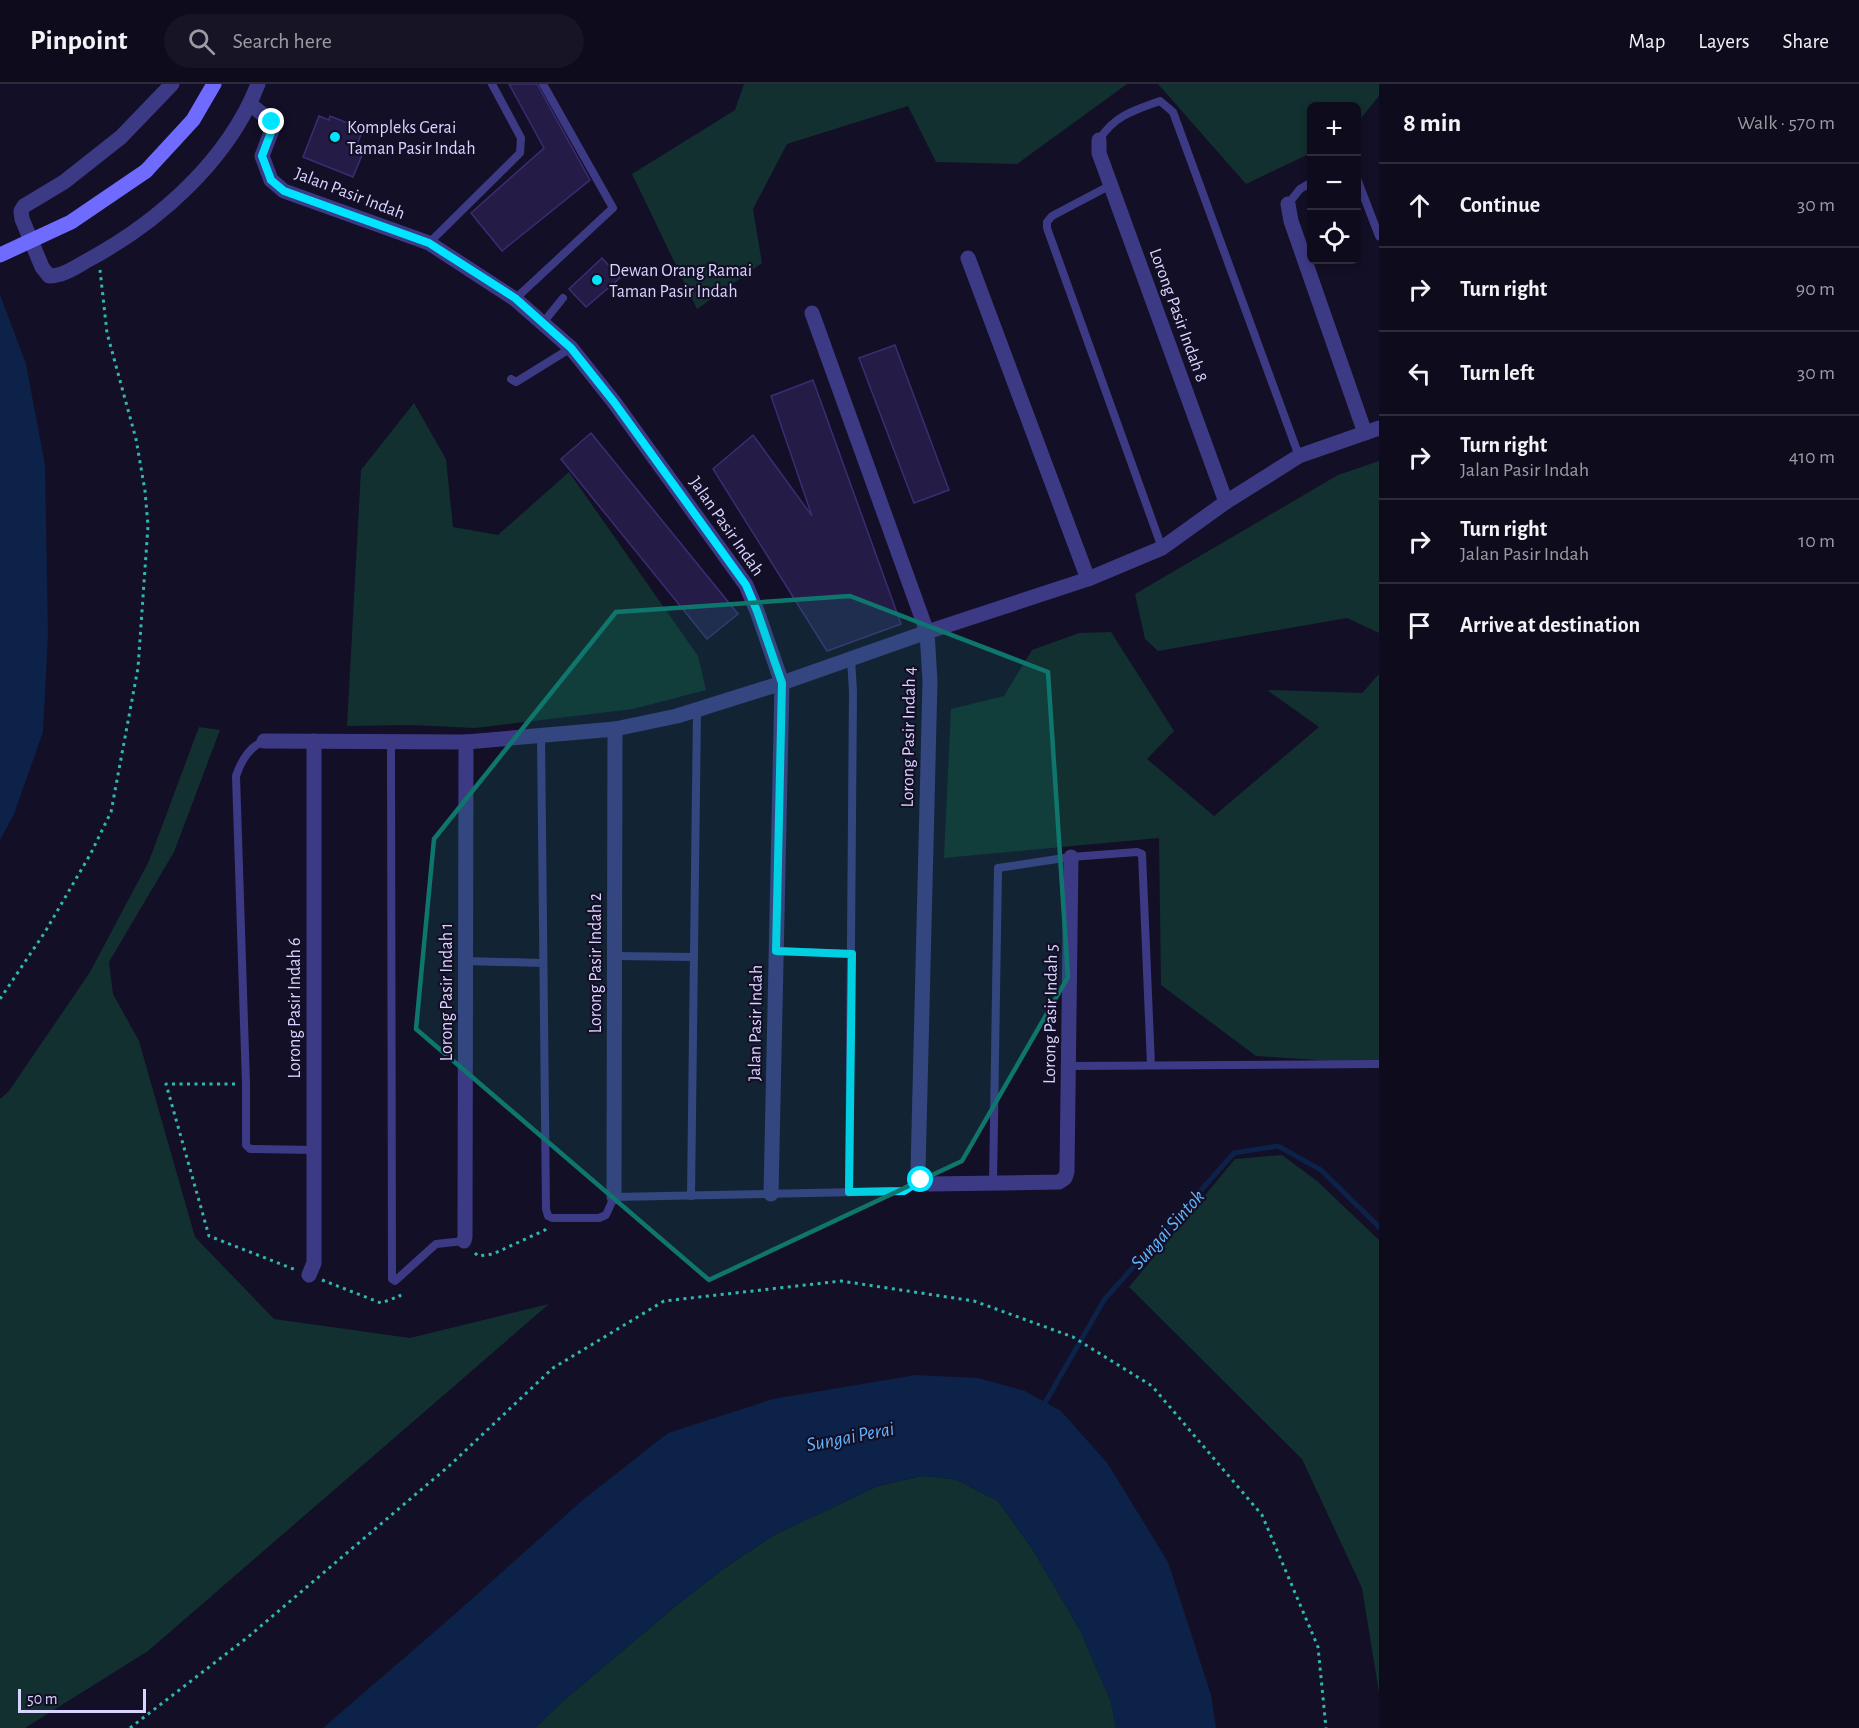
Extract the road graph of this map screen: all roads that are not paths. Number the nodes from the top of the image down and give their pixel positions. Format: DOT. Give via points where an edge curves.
graph roads {
  1 [pos="172,84"];
  2 [pos="214,84"];
  3 [pos="258,84"];
  4 [pos="492,84"];
  5 [pos="543,84"];
  6 [pos="250,104"];
  7 [pos="1099,140"];
  8 [pos="1111,185"];
  9 [pos="1307,185"];
  10 [pos="1361,189"];
  11 [pos="1288,204"];
  12 [pos="1379,236"];
  13 [pos="429,243"];
  14 [pos="0,255"];
  15 [pos="968,258"];
  16 [pos="515,298"];
  17 [pos="564,298"];
  18 [pos="812,313"];
  19 [pos="542,324"];
  20 [pos="571,348"];
  21 [pos="511,379"];
  22 [pos="1372,430"];
  23 [pos="1299,456"];
  24 [pos="1226,502"];
  25 [pos="1162,548"];
  26 [pos="1088,579"];
  27 [pos="927,632"];
  28 [pos="850,658"];
  29 [pos="782,683"];
  30 [pos="697,710"];
  31 [pos="615,729"];
  32 [pos="541,735"];
  33 [pos="264,741"];
  34 [pos="314,741"];
  35 [pos="391,741"];
  36 [pos="466,742"];
  37 [pos="1071,857"];
  38 [pos="776,951"];
  39 [pos="852,954"];
  40 [pos="615,956"];
  41 [pos="694,957"];
  42 [pos="465,961"];
  43 [pos="543,963"];
  44 [pos="1379,1064"];
  45 [pos="1151,1065"];
  46 [pos="1069,1066"];
  47 [pos="314,1150"];
  48 [pos="921,1180"];
  49 [pos="993,1183"];
  50 [pos="849,1192"];
  51 [pos="771,1194"];
  52 [pos="692,1196"];
  53 [pos="614,1197"];
  54 [pos="464,1241"];
  55 [pos="309,1275"];
  1 -- 6 [label="street" via="121,137 64,182 24,206 22,219 49,276 58,276 100,253 150,220 215,157"];
  2 -- 14 [label="main road, bridge" via="193,120 146,171 71,222"];
  3 -- 6 [label="street"];
  4 -- 13 [label="lane" via="521,138 520,153"];
  5 -- 16 [label="lane" via="612,208"];
  6 -- 13 [label="street, Jalan Pasir Indah" via="272,122 262,156 271,180 284,191"];
  7 -- 8 [label="street, Lorong Pasir Indah 8"];
  7 -- 23 [label="lane" via="1107,127 1132,110 1160,101 1173,112"];
  8 -- 24 [label="street, Lorong Pasir Indah 8"];
  8 -- 25 [label="lane" via="1052,216 1047,228"];
  9 -- 11 [label="lane"];
  10 -- 12 [label="lane"];
  11 -- 22 [label="street" via="1291,221"];
  13 -- 16 [label="street, Jalan Pasir Indah"];
  15 -- 26 [label="street"];
  16 -- 19 [label="street, Jalan Pasir Indah"];
  17 -- 19 [label="lane"];
  18 -- 27 [label="street, Lorong Pasir Indah 4"];
  19 -- 20 [label="street, Jalan Pasir Indah"];
  20 -- 21 [label="lane" via="516,382"];
  20 -- 29 [label="street, Jalan Pasir Indah" via="746,585"];
  22 -- 23 [label="street"];
  23 -- 24 [label="street"];
  24 -- 25 [label="street"];
  25 -- 26 [label="street"];
  26 -- 27 [label="street"];
  27 -- 28 [label="street"];
  27 -- 48 [label="street, Lorong Pasir Indah 4" via="930,681 918,1171"];
  28 -- 29 [label="street"];
  28 -- 39 [label="lane"];
  29 -- 30 [label="street"];
  29 -- 38 [label="street, Jalan Pasir Indah"];
  30 -- 31 [label="street"];
  30 -- 41 [label="lane"];
  31 -- 32 [label="street"];
  31 -- 40 [label="street, Lorong Pasir Indah 2"];
  32 -- 36 [label="street"];
  32 -- 43 [label="lane"];
  33 -- 34 [label="street"];
  33 -- 47 [label="lane" via="254,745 236,776 246,1144 250,1149"];
  34 -- 35 [label="street"];
  34 -- 47 [label="street, Lorong Pasir Indah 6"];
  35 -- 36 [label="street"];
  35 -- 54 [label="lane" via="392,1279 395,1281 436,1244"];
  36 -- 42 [label="street, Lorong Pasir Indah 1"];
  37 -- 45 [label="lane" via="1142,854"];
  37 -- 46 [label="street, Lorong Pasir Indah 5"];
  37 -- 49 [label="lane" via="998,868"];
  38 -- 39 [label="lane"];
  38 -- 51 [label="street, Jalan Pasir Indah"];
  39 -- 50 [label="lane"];
  40 -- 41 [label="lane"];
  40 -- 53 [label="street, Lorong Pasir Indah 2"];
  41 -- 52 [label="lane"];
  42 -- 43 [label="lane"];
  42 -- 54 [label="street, Lorong Pasir Indah 1"];
  43 -- 53 [label="lane" via="546,1213 552,1218 599,1218 606,1215"];
  44 -- 45 [label="lane"];
  45 -- 46 [label="lane"];
  46 -- 49 [label="street, Lorong Pasir Indah 5" via="1065,1179"];
  47 -- 55 [label="street, Lorong Pasir Indah 6" via="314,1263"];
  48 -- 49 [label="street" via="930,1184"];
  48 -- 50 [label="lane" via="904,1191"];
  50 -- 51 [label="lane"];
  51 -- 52 [label="lane"];
  52 -- 53 [label="lane"];
}
